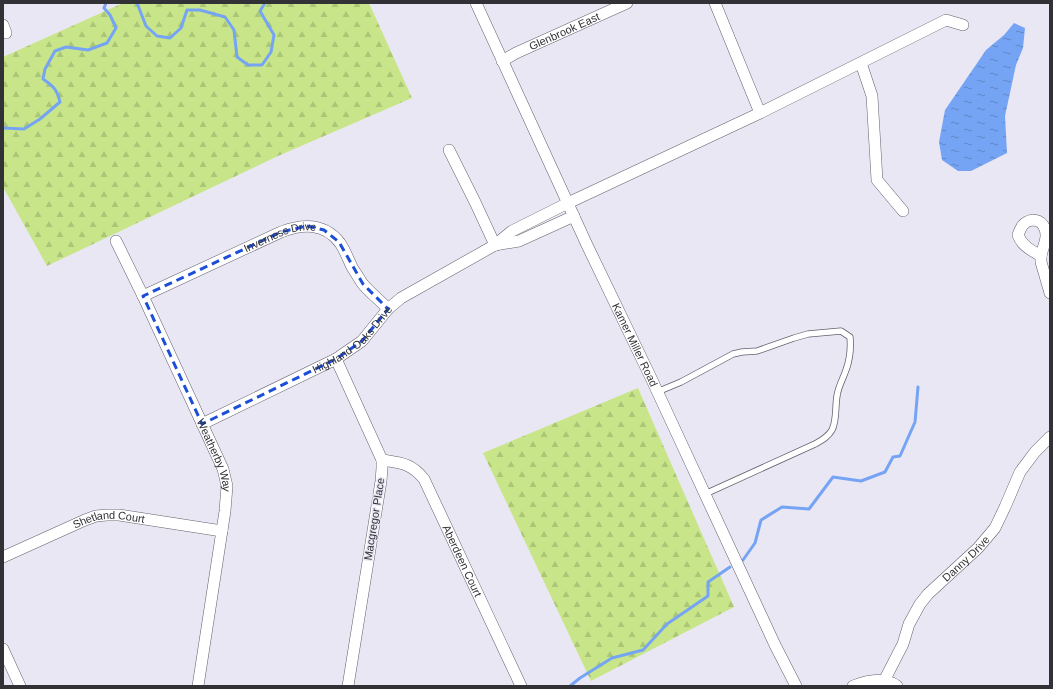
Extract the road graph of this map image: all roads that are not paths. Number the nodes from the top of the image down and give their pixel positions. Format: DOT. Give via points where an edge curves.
graph roads {
  1 [pos="476,3"];
  2 [pos="627,3"];
  3 [pos="715,3"];
  4 [pos="964,25"];
  5 [pos="502,61"];
  6 [pos="861,63"];
  7 [pos="760,113"];
  8 [pos="449,150"];
  9 [pos="568,203"];
  10 [pos="903,211"];
  11 [pos="574,216"];
  12 [pos="116,241"];
  13 [pos="495,245"];
  14 [pos="1041,256"];
  15 [pos="1050,293"];
  16 [pos="143,296"];
  17 [pos="388,309"];
  18 [pos="336,360"];
  19 [pos="657,392"];
  20 [pos="202,424"];
  21 [pos="1050,438"];
  22 [pos="382,460"];
  23 [pos="705,494"];
  24 [pos="222,531"];
  25 [pos="3,557"];
  26 [pos="3,649"];
  27 [pos="884,680"];
  28 [pos="20,686"];
  29 [pos="198,686"];
  30 [pos="348,686"];
  31 [pos="521,686"];
  32 [pos="796,686"];
  33 [pos="853,686"];
  34 [pos="897,686"];
  1 -- 5 [label="street, Kamer Miller Road"];
  2 -- 5 [label="street, Glenbrook East"];
  3 -- 7 [label="street"];
  4 -- 6 [label="street, Highland Oaks Drive" via="946,20"];
  5 -- 9 [label="street, Kamer Miller Road"];
  6 -- 7 [label="street, Highland Oaks Drive"];
  6 -- 10 [label="street" via="872,96 877,180"];
  7 -- 9 [label="street, Highland Oaks Drive"];
  8 -- 13 [label="street"];
  9 -- 11 [label="street, Kamer Miller Road"];
  9 -- 13 [label="street, Highland Oaks Drive" via="512,231"];
  11 -- 13 [label="street, Highland Oaks Drive" via="519,241"];
  11 -- 19 [label="street, Kamer Miller Road"];
  12 -- 16 [label="street, Weatherby Way"];
  13 -- 17 [label="street, Highland Oaks Drive" via="401,298"];
  14 -- 15 [label="street"];
  16 -- 17 [label="street, Inverness Drive" via="281,232 307,226 324,230 339,242 363,284"];
  16 -- 20 [label="street, Weatherby Way"];
  17 -- 18 [label="street, Highland Oaks Drive" via="362,341"];
  18 -- 20 [label="street, Highland Oaks Drive"];
  18 -- 22 [label="street, Macgregor Place"];
  19 -- 23 [label="street, Kamer Miller Road"];
  19 -- 23 [label="lane" via="733,354 768,348 808,334 841,331 850,337 851,351 837,396 833,428 829,435 816,444"];
  20 -- 24 [label="street, Weatherby Way" via="223,469 227,486"];
  21 -- 27 [label="street, Danny Drive" via="1020,472 995,528 920,604 908,624 903,644"];
  22 -- 30 [label="street, Macgregor Place"];
  22 -- 31 [label="street, Aberdeen Court" via="410,466 424,479"];
  23 -- 32 [label="street, Kamer Miller Road"];
  24 -- 25 [label="street, Shetland Court" via="119,515 96,516"];
  24 -- 29 [label="street, Weatherby Way"];
  26 -- 28 [label="street"];
  27 -- 33 [label="street"];
  27 -- 34 [label="street"];
}
